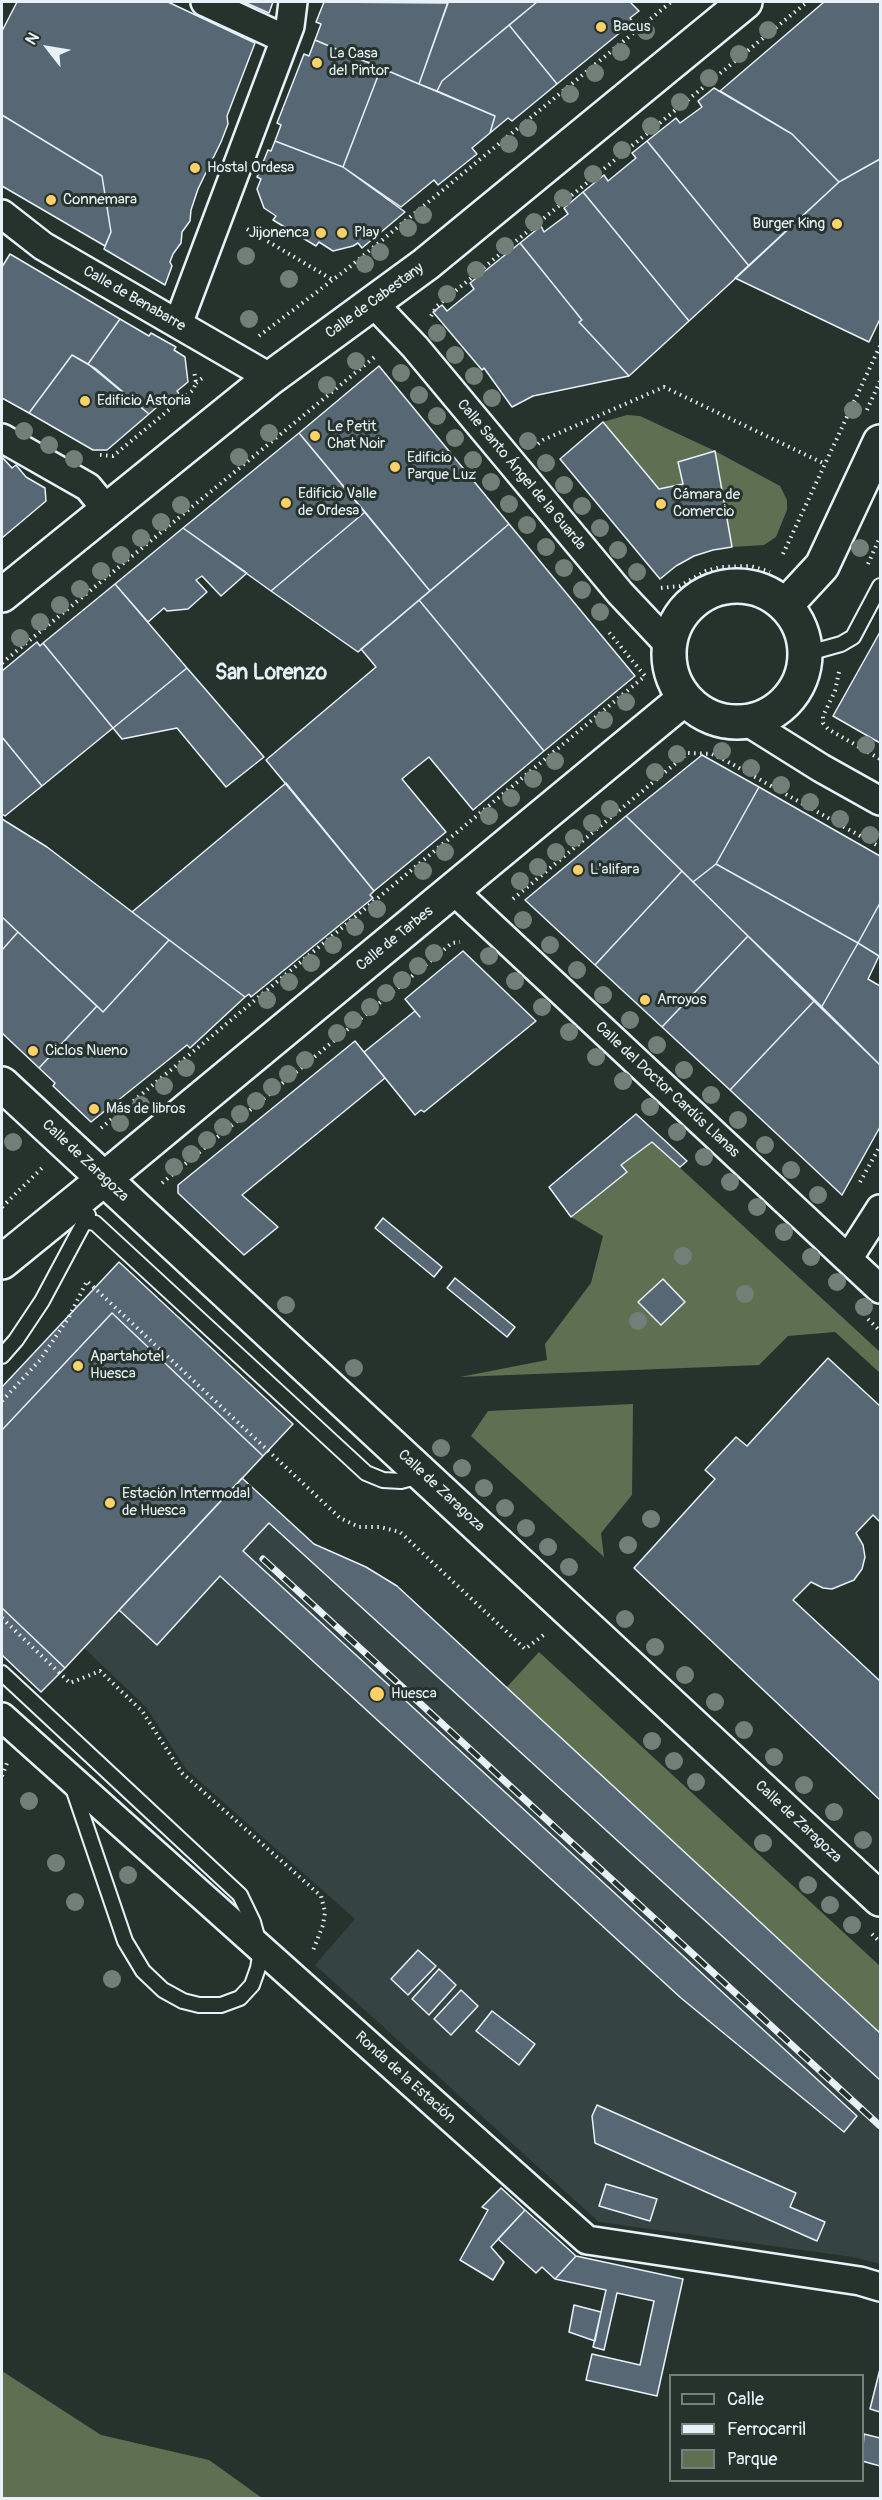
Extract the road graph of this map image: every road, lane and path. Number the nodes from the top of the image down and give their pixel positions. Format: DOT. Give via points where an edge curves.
graph roads {
  1 [pos="205,2"];
  2 [pos="294,2"];
  3 [pos="671,2"];
  4 [pos="746,2"];
  5 [pos="807,2"];
  6 [pos="285,39"];
  7 [pos="2,214"];
  8 [pos="242,225"];
  9 [pos="333,280"];
  10 [pos="374,304"];
  11 [pos="432,323"];
  12 [pos="178,324"];
  13 [pos="880,346"];
  14 [pos="232,355"];
  15 [pos="383,362"];
  16 [pos="192,363"];
  17 [pos="271,378"];
  18 [pos="196,383"];
  19 [pos="2,438"];
  20 [pos="880,442"];
  21 [pos="535,447"];
  22 [pos="95,455"];
  23 [pos="825,464"];
  24 [pos="106,509"];
  25 [pos="781,557"];
  26 [pos="777,565"];
  27 [pos="880,586"];
  28 [pos="658,588"];
  29 [pos="2,595"];
  30 [pos="785,606"];
  31 [pos="601,623"];
  32 [pos="669,645"];
  33 [pos="805,654"];
  34 [pos="2,663"];
  35 [pos="685,698"];
  36 [pos="746,721"];
  37 [pos="880,801"];
  38 [pos="880,847"];
  39 [pos="454,891"];
  40 [pos="521,906"];
  41 [pos="463,942"];
  42 [pos="2,1084"];
  43 [pos="96,1133"];
  44 [pos="880,1146"];
  45 [pos="104,1179"];
  46 [pos="163,1189"];
  47 [pos="856,1191"];
  48 [pos="880,1209"];
  49 [pos="84,1221"];
  50 [pos="848,1259"];
  51 [pos="2,1262"];
  52 [pos="880,1289"];
  53 [pos="863,1315"];
  54 [pos="880,1331"];
  55 [pos="2,1356"];
  56 [pos="2,1401"];
  57 [pos="424,1475"];
  58 [pos="2,1618"];
  59 [pos="548,1633"];
  60 [pos="2,1673"];
  61 [pos="2,1717"];
  62 [pos="70,1781"];
  63 [pos="880,1899"];
  64 [pos="872,1934"];
  65 [pos="880,1942"];
  66 [pos="261,1951"];
  67 [pos="310,1958"];
  68 [pos="880,2287"];
  1 -- 6 [label="street"];
  2 -- 6 [label="street"];
  3 -- 9 [label="path"];
  4 -- 10 [label="street, Calle de Cabestany"];
  5 -- 11 [label="path" via="437,306"];
  6 -- 12 [label="street"];
  7 -- 12 [label="street, Calle de Benabarre" via="44,246"];
  8 -- 9 [label="path"];
  9 -- 14 [label="path"];
  10 -- 17 [label="street, Calle de Cabestany"];
  10 -- 32 [label="street, Calle Santo Ángel de la Guarda" via="415,347 620,593"];
  12 -- 14 [label="street, Calle de Benabarre"];
  13 -- 23 [label="path"];
  14 -- 17 [label="street, Calle de Benabarre"];
  14 -- 18 [label="path"];
  15 -- 34 [label="path" via="377,355"];
  16 -- 18 [label="path"];
  17 -- 24 [label="street, Calle de Cabestany"];
  18 -- 22 [label="path" via="193,390 113,456"];
  19 -- 24 [label="street" via="88,487"];
  20 -- 30 [label="street" via="822,566"];
  21 -- 23 [label="path" via="664,387"];
  23 -- 25 [label="path"];
  24 -- 29 [label="street, Calle de Cabestany"];
  26 -- 28 [label="path" via="773,573 751,566 720,567 680,586"];
  27 -- 33 [label="lane" via="853,637"];
  30 -- 32 [label="street" via="770,594 752,588 733,586 715,590 684,611"];
  30 -- 33 [label="street" via="799,628"];
  31 -- 43 [label="path" via="645,676"];
  32 -- 35 [label="street" via="671,673"];
  33 -- 36 [label="street" via="794,691 765,716"];
  35 -- 36 [label="street" via="706,715 732,722"];
  35 -- 39 [label="street, Calle de Tarbes"];
  36 -- 37 [label="street"];
  38 -- 40 [label="path" via="723,759 712,754 688,753 512,898"];
  39 -- 45 [label="street, Calle de Tarbes"];
  39 -- 50 [label="street, Calle del Doctor Cardús Llanas"];
  41 -- 46 [label="path" via="452,943 162,1182"];
  42 -- 45 [label="street, Calle de Zaragoza"];
  44 -- 47 [label="path"];
  45 -- 49 [label="lane"];
  45 -- 51 [label="street, Calle de Tarbes"];
  45 -- 57 [label="street, Calle de Zaragoza"];
  48 -- 50 [label="street"];
  49 -- 55 [label="lane" via="42,1301"];
  49 -- 57 [label="lane" via="95,1223 366,1473 383,1480 401,1481"];
  50 -- 52 [label="street, Calle del Doctor Cardús Llanas"];
  53 -- 54 [label="path"];
  56 -- 59 [label="path" via="40,1360 87,1281 340,1518 359,1527 400,1532 525,1649"];
  57 -- 63 [label="street, Calle de Zaragoza"];
  58 -- 67 [label="path" via="70,1683 100,1671 142,1711 183,1773 321,1896 323,1925"];
  60 -- 66 [label="lane" via="240,1895"];
  61 -- 62 [label="street, Ronda de la Estación"];
  62 -- 66 [label="street, Ronda de la Estación"];
  62 -- 66 [label="lane" via="125,1941 142,1971 163,1990 200,2005 221,2005 240,1998 252,1985"];
  64 -- 65 [label="path"];
  66 -- 68 [label="street, Ronda de la Estación" via="587,2240"];
}
